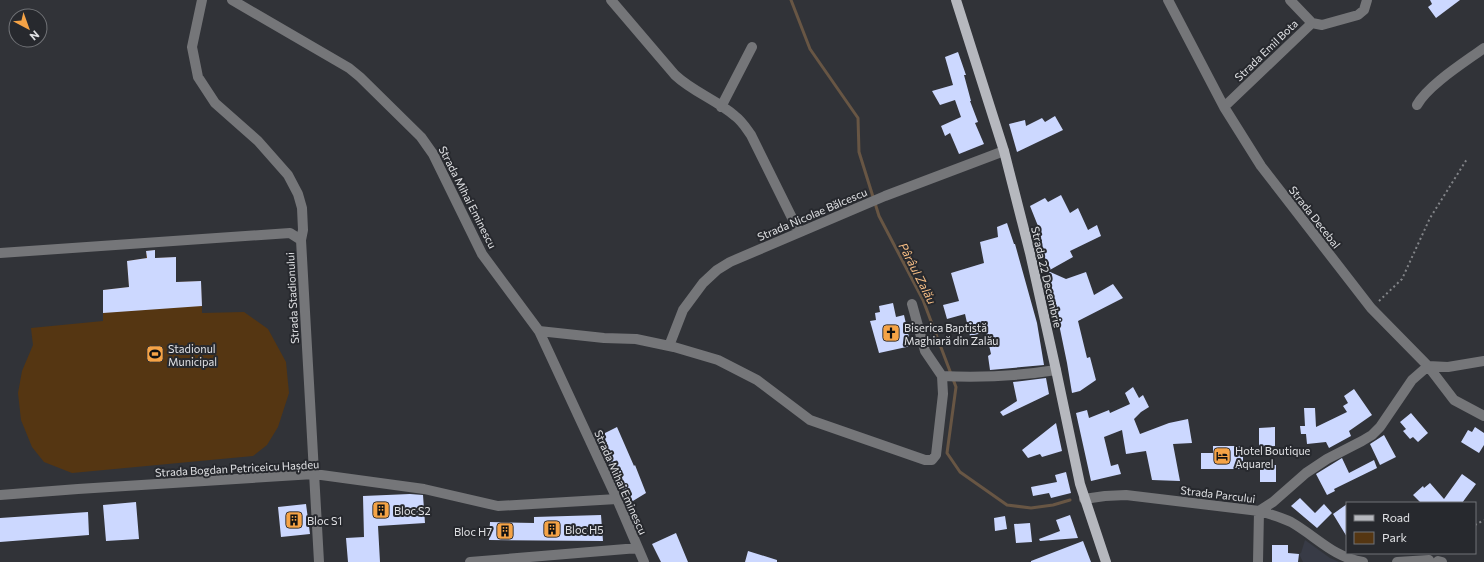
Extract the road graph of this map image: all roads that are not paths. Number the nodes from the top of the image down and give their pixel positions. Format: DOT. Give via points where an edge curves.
graph roads {
  1 [pos="202,0"];
  2 [pos="232,0"];
  3 [pos="611,0"];
  4 [pos="956,0"];
  5 [pos="1168,0"];
  6 [pos="1290,0"];
  7 [pos="1366,0"];
  8 [pos="1312,23"];
  9 [pos="752,47"];
  10 [pos="1484,48"];
  11 [pos="1417,105"];
  12 [pos="721,106"];
  13 [pos="1224,107"];
  14 [pos="1004,151"];
  15 [pos="799,232"];
  16 [pos="301,240"];
  17 [pos="0,253"];
  18 [pos="912,304"];
  19 [pos="539,331"];
  20 [pos="669,346"];
  21 [pos="1484,361"];
  22 [pos="1428,366"];
  23 [pos="1056,370"];
  24 [pos="942,376"];
  25 [pos="1484,416"];
  26 [pos="314,474"];
  27 [pos="0,495"];
  28 [pos="1084,499"];
  29 [pos="617,500"];
  30 [pos="1259,511"];
  31 [pos="638,548"];
  32 [pos="1436,561"];
  33 [pos="319,562"];
  34 [pos="470,562"];
  35 [pos="644,562"];
  36 [pos="1106,562"];
  37 [pos="1258,562"];
  38 [pos="1363,562"];
  39 [pos="1404,562"];
  1 -- 16 [label="street" via="192,47 198,76 215,103 258,141 288,174 302,208"];
  2 -- 19 [label="street, Strada Mihai Eminescu" via="348,68 421,137 438,164 482,254"];
  3 -- 12 [label="street" via="684,84"];
  4 -- 14 [label="main road, Strada 22 Decembrie"];
  5 -- 13 [label="street, Strada Decebal"];
  6 -- 8 [label="street"];
  7 -- 8 [label="street, Strada Emil Bota" via="1364,10 1358,15 1322,25"];
  8 -- 13 [label="street, Strada Emil Bota"];
  9 -- 12 [label="street"];
  10 -- 11 [label="street" via="1421,97"];
  12 -- 15 [label="street" via="734,114 751,135"];
  13 -- 22 [label="street, Strada Decebal" via="1261,166 1371,308"];
  14 -- 15 [label="street, Strada Nicolae Bălcescu"];
  14 -- 23 [label="main road, Strada 22 Decembrie"];
  15 -- 20 [label="street, Strada Nicolae Bălcescu" via="717,270 703,283 683,310"];
  16 -- 17 [label="street, Strada Stadionului" via="290,233"];
  16 -- 26 [label="street, Strada Stadionului"];
  18 -- 24 [label="street" via="925,351"];
  19 -- 20 [label="street" via="636,340"];
  19 -- 29 [label="street, Strada Mihai Eminescu"];
  20 -- 24 [label="street" via="718,360 756,380 810,420 925,460 932,460 936,455 943,394"];
  21 -- 22 [label="street" via="1448,367"];
  22 -- 25 [label="street, Strada Decebal" via="1454,400"];
  22 -- 30 [label="street, Strada Parcului" via="1412,380 1372,435 1327,458"];
  23 -- 24 [label="street" via="1017,375"];
  23 -- 28 [label="main road, Strada 22 Decembrie"];
  26 -- 27 [label="street, Strada Bogdan Petriceicu Hașdeu"];
  26 -- 29 [label="street, Strada Bogdan Petriceicu Hașdeu" via="424,490 498,506"];
  26 -- 33 [label="street, Strada Stadionului"];
  28 -- 30 [label="street, Strada Parcului" via="1126,495"];
  28 -- 36 [label="main road, Strada 22 Decembrie"];
  29 -- 31 [label="street, Strada Mihai Eminescu"];
  30 -- 37 [label="street"];
  30 -- 38 [label="street" via="1291,522 1337,554"];
  31 -- 34 [label="street"];
  31 -- 35 [label="street, Strada Mihai Eminescu"];
  32 -- 39 [label="street"];
}
